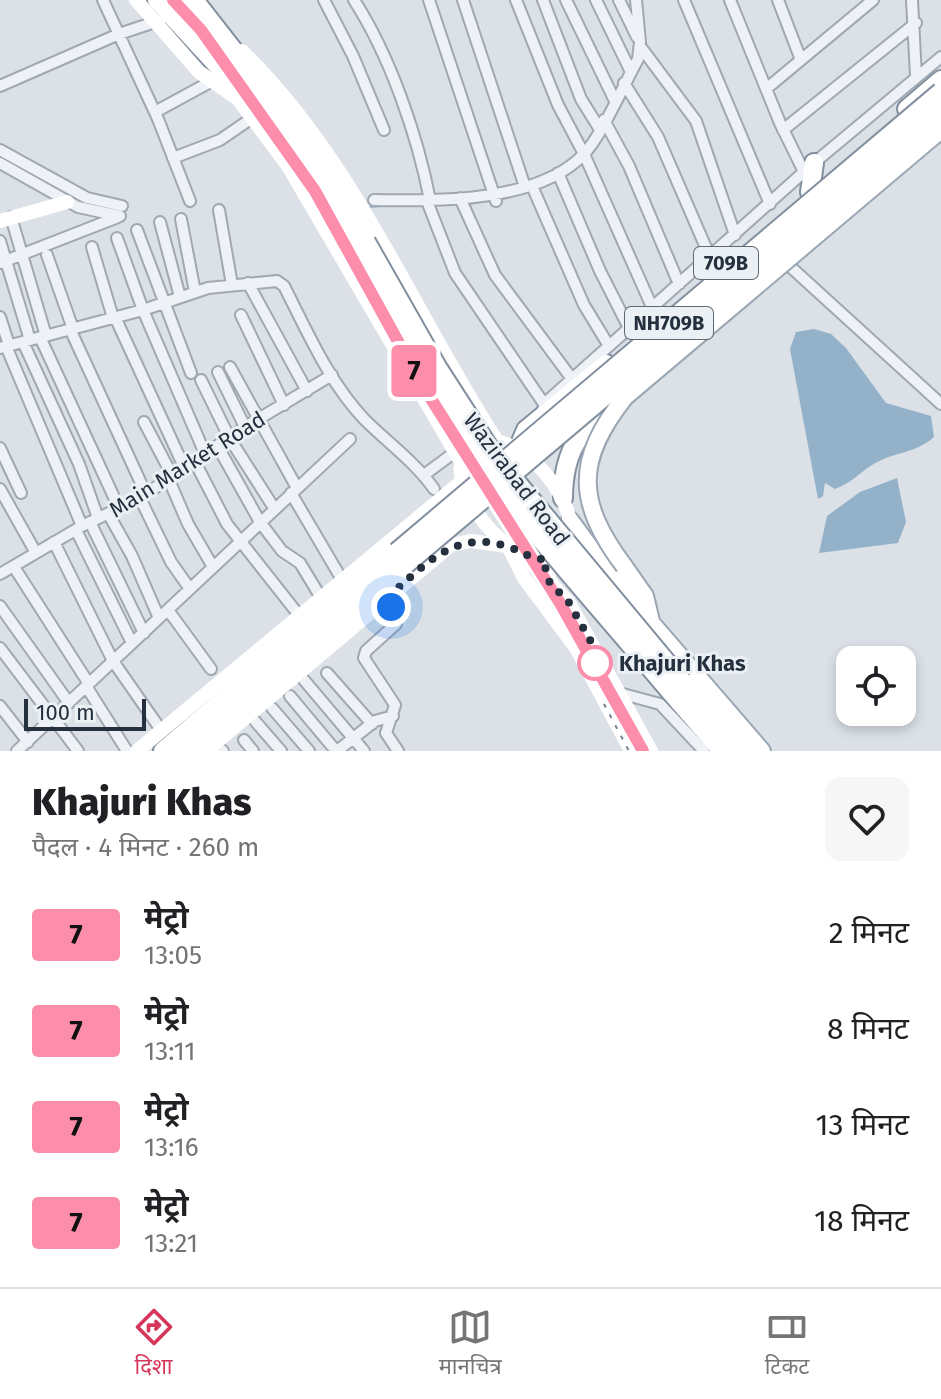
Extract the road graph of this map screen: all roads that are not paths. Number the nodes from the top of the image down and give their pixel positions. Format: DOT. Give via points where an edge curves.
graph roads {
  1 [pos="103,0"];
  2 [pos="136,0"];
  3 [pos="157,0"];
  4 [pos="194,0"];
  5 [pos="324,0"];
  6 [pos="354,0"];
  7 [pos="429,0"];
  8 [pos="463,0"];
  9 [pos="516,0"];
  10 [pos="543,0"];
  11 [pos="566,0"];
  12 [pos="596,0"];
  13 [pos="619,0"];
  14 [pos="636,0"];
  15 [pos="684,0"];
  16 [pos="730,0"];
  17 [pos="778,0"];
  18 [pos="873,0"];
  19 [pos="912,0"];
  20 [pos="164,19"];
  21 [pos="916,23"];
  22 [pos="216,26"];
  23 [pos="119,34"];
  24 [pos="641,47"];
  25 [pos="206,53"];
  26 [pos="941,57"];
  27 [pos="801,60"];
  28 [pos="631,72"];
  29 [pos="916,76"];
  30 [pos="941,80"];
  31 [pos="212,81"];
  32 [pos="626,85"];
  33 [pos="0,86"];
  34 [pos="766,89"];
  35 [pos="941,92"];
  36 [pos="238,99"];
  37 [pos="615,101"];
  38 [pos="155,112"];
  39 [pos="941,112"];
  40 [pos="265,114"];
  41 [pos="941,122"];
  42 [pos="605,125"];
  43 [pos="384,130"];
  44 [pos="783,130"];
  45 [pos="941,130"];
  46 [pos="0,150"];
  47 [pos="585,156"];
  48 [pos="173,158"];
  49 [pos="0,163"];
  50 [pos="809,168"];
  51 [pos="559,176"];
  52 [pos="531,188"];
  53 [pos="810,192"];
  54 [pos="494,197"];
  55 [pos="374,200"];
  56 [pos="190,201"];
  57 [pos="67,202"];
  58 [pos="428,203"];
  59 [pos="462,203"];
  60 [pos="770,204"];
  61 [pos="122,206"];
  62 [pos="219,210"];
  63 [pos="5,219"];
  64 [pos="181,219"];
  65 [pos="160,222"];
  66 [pos="137,230"];
  67 [pos="735,235"];
  68 [pos="117,238"];
  69 [pos="0,241"];
  70 [pos="92,247"];
  71 [pos="22,254"];
  72 [pos="47,255"];
  73 [pos="710,257"];
  74 [pos="781,258"];
  75 [pos="3,262"];
  76 [pos="248,283"];
  77 [pos="679,284"];
  78 [pos="232,285"];
  79 [pos="195,292"];
  80 [pos="180,297"];
  81 [pos="162,304"];
  82 [pos="652,307"];
  83 [pos="143,310"];
  84 [pos="241,315"];
  85 [pos="0,317"];
  86 [pos="114,318"];
  87 [pos="629,328"];
  88 [pos="72,329"];
  89 [pos="35,338"];
  90 [pos="5,346"];
  91 [pos="609,346"];
  92 [pos="230,367"];
  93 [pos="218,372"];
  94 [pos="332,375"];
  95 [pos="572,379"];
  96 [pos="460,382"];
  97 [pos="307,391"];
  98 [pos="420,396"];
  99 [pos="941,404"];
  100 [pos="284,405"];
  101 [pos="543,410"];
  102 [pos="258,420"];
  103 [pos="144,422"];
  104 [pos="245,427"];
  105 [pos="230,439"];
  106 [pos="350,439"];
  107 [pos="497,441"];
  108 [pos="218,447"];
  109 [pos="0,448"];
  110 [pos="518,449"];
  111 [pos="206,456"];
  112 [pos="458,457"];
  113 [pos="195,462"];
  114 [pos="185,469"];
  115 [pos="424,475"];
  116 [pos="171,478"];
  117 [pos="461,482"];
  118 [pos="0,489"];
  119 [pos="434,489"];
  120 [pos="294,490"];
  121 [pos="21,493"];
  122 [pos="143,496"];
  123 [pos="563,498"];
  124 [pos="119,508"];
  125 [pos="274,508"];
  126 [pos="570,520"];
  127 [pos="91,522"];
  128 [pos="260,522"];
  129 [pos="241,541"];
  130 [pos="54,542"];
  131 [pos="507,546"];
  132 [pos="36,553"];
  133 [pos="547,560"];
  134 [pos="14,567"];
  135 [pos="213,567"];
  136 [pos="0,574"];
  137 [pos="341,578"];
  138 [pos="190,589"];
  139 [pos="320,596"];
  140 [pos="0,606"];
  141 [pos="391,608"];
  142 [pos="168,610"];
  143 [pos="298,614"];
  144 [pos="159,618"];
  145 [pos="652,623"];
  146 [pos="144,633"];
  147 [pos="132,643"];
  148 [pos="0,648"];
  149 [pos="113,661"];
  150 [pos="211,669"];
  151 [pos="327,673"];
  152 [pos="304,680"];
  153 [pos="88,685"];
  154 [pos="619,693"];
  155 [pos="290,696"];
  156 [pos="69,703"];
  157 [pos="0,706"];
  158 [pos="272,708"];
  159 [pos="393,716"];
  160 [pos="53,717"];
  161 [pos="255,721"];
  162 [pos="372,724"];
  163 [pos="161,730"];
  164 [pos="354,738"];
  165 [pos="244,740"];
  166 [pos="28,742"];
  167 [pos="17,751"];
  168 [pos="78,751"];
  169 [pos="127,751"];
  170 [pos="137,751"];
  171 [pos="163,751"];
  172 [pos="186,751"];
  173 [pos="206,751"];
  174 [pos="253,751"];
  175 [pos="281,751"];
  176 [pos="309,751"];
  177 [pos="336,751"];
  178 [pos="364,751"];
  179 [pos="398,751"];
  180 [pos="631,751"];
  181 [pos="651,751"];
  182 [pos="704,751"];
  183 [pos="722,751"];
  184 [pos="743,751"];
  185 [pos="762,751"];
  1 -- 23 [label="street"];
  2 -- 20 [label="main road"];
  3 -- 20 [label="highway, Wazirabad Road"];
  4 -- 22 [label="highway, Wazirabad Road"];
  5 -- 43 [label="street"];
  6 -- 58 [label="street" via="391,73 425,175"];
  7 -- 54 [label="street"];
  8 -- 52 [label="street"];
  9 -- 47 [label="street" via="558,105"];
  10 -- 42 [label="street" via="581,99"];
  11 -- 37 [label="street"];
  12 -- 28 [label="street"];
  13 -- 24 [label="street"];
  14 -- 24 [label="street"];
  15 -- 60 [label="street"];
  16 -- 34 [label="street"];
  17 -- 27 [label="street"];
  18 -- 27 [label="street"];
  19 -- 21 [label="street"];
  20 -- 23 [label="street"];
  20 -- 25 [label="highway, Wazirabad Road"];
  20 -- 31 [label="main road" via="199,72"];
  21 -- 29 [label="street"];
  21 -- 44 [label="street"];
  22 -- 40 [label="highway, Wazirabad Road"];
  22 -- 96 [label="main road, Wazirabad Road" via="283,91 325,145"];
  23 -- 33 [label="street"];
  23 -- 38 [label="street"];
  24 -- 28 [label="street"];
  24 -- 67 [label="street" via="696,121"];
  25 -- 36 [label="main road, Wazirabad Road"];
  25 -- 40 [label="highway, Wazirabad Road"];
  26 -- 29 [label="street"];
  27 -- 34 [label="street"];
  28 -- 32 [label="street"];
  29 -- 50 [label="street"];
  30 -- 53 [label="highway, 709B"];
  31 -- 36 [label="main road"];
  31 -- 38 [label="street"];
  32 -- 37 [label="street"];
  32 -- 73 [label="street" via="658,137"];
  34 -- 44 [label="street"];
  35 -- 171 [label="highway, NH709B, bridge"];
  36 -- 40 [label="main road, Wazirabad Road"];
  37 -- 42 [label="street"];
  38 -- 48 [label="street"];
  39 -- 172 [label="highway, NH709B, bridge"];
  40 -- 48 [label="street" via="220,140"];
  40 -- 98 [label="main road, Wazirabad Road" via="293,174"];
  40 -- 183 [label="highway, Wazirabad Road, bridge" via="306,168 478,460"];
  40 -- 184 [label="highway, Wazirabad Road, bridge" via="319,160 493,454"];
  41 -- 74 [label="highway, 709B"];
  42 -- 47 [label="street"];
  42 -- 77 [label="street"];
  44 -- 50 [label="street"];
  45 -- 145 [label="main road, bridge" via="625,397 601,426 587,486 599,527 645,596"];
  46 -- 61 [label="street" via="87,198"];
  47 -- 51 [label="street"];
  47 -- 82 [label="street"];
  48 -- 56 [label="street"];
  49 -- 57 [label="street"];
  50 -- 53 [label="highway"];
  50 -- 60 [label="street"];
  51 -- 52 [label="street"];
  51 -- 87 [label="street"];
  52 -- 54 [label="street"];
  52 -- 91 [label="street" via="584,305"];
  53 -- 101 [label="highway, 709B"];
  54 -- 59 [label="street"];
  55 -- 58 [label="street"];
  57 -- 63 [label="main road"];
  57 -- 71 [label="street" via="120,216"];
  58 -- 59 [label="street"];
  58 -- 101 [label="street" via="455,273"];
  59 -- 95 [label="street" via="495,275"];
  60 -- 67 [label="street"];
  62 -- 78 [label="street"];
  63 -- 71 [label="street"];
  64 -- 79 [label="street"];
  65 -- 80 [label="street"];
  66 -- 81 [label="street"];
  67 -- 73 [label="street"];
  68 -- 83 [label="street"];
  69 -- 75 [label="street"];
  70 -- 86 [label="street"];
  71 -- 75 [label="street"];
  71 -- 89 [label="street"];
  72 -- 88 [label="street"];
  73 -- 77 [label="street"];
  74 -- 99 [label="street"];
  74 -- 123 [label="highway, 709B" via="579,434 566,467"];
  75 -- 89 [label="street"];
  76 -- 78 [label="street"];
  76 -- 94 [label="street" via="281,283"];
  76 -- 97 [label="street"];
  77 -- 82 [label="street"];
  78 -- 79 [label="street"];
  79 -- 80 [label="street"];
  80 -- 81 [label="street"];
  81 -- 83 [label="street"];
  81 -- 105 [label="street"];
  82 -- 87 [label="street"];
  83 -- 86 [label="street"];
  83 -- 111 [label="street"];
  84 -- 100 [label="street"];
  85 -- 90 [label="street"];
  86 -- 88 [label="street"];
  86 -- 114 [label="street"];
  87 -- 91 [label="street"];
  88 -- 89 [label="street"];
  88 -- 122 [label="street"];
  89 -- 90 [label="street"];
  89 -- 124 [label="street"];
  89 -- 127 [label="street" via="79,464"];
  90 -- 127 [label="street"];
  91 -- 95 [label="street"];
  92 -- 102 [label="street"];
  93 -- 104 [label="street"];
  94 -- 97 [label="street, Main Market Road"];
  94 -- 115 [label="street" via="362,417"];
  95 -- 101 [label="street"];
  96 -- 98 [label="main road" via="450,373 430,374 420,384"];
  96 -- 107 [label="main road, Wazirabad Road"];
  97 -- 100 [label="street, Main Market Road"];
  98 -- 112 [label="main road, Wazirabad Road"];
  100 -- 102 [label="street, Main Market Road"];
  101 -- 110 [label="highway, 709B"];
  102 -- 104 [label="street, Main Market Road"];
  102 -- 120 [label="street"];
  103 -- 116 [label="street"];
  104 -- 105 [label="street, Main Market Road"];
  105 -- 108 [label="street, Main Market Road"];
  105 -- 125 [label="street"];
  106 -- 120 [label="street"];
  107 -- 110 [label="main road"];
  107 -- 112 [label="main road" via="475,444"];
  108 -- 111 [label="street, Main Market Road"];
  108 -- 128 [label="street"];
  109 -- 121 [label="street"];
  110 -- 123 [label="main road" via="549,475"];
  111 -- 113 [label="street, Main Market Road"];
  112 -- 115 [label="street"];
  112 -- 117 [label="main road"];
  113 -- 114 [label="street, Main Market Road"];
  113 -- 129 [label="street" via="223,519"];
  114 -- 116 [label="street, Main Market Road"];
  115 -- 119 [label="street"];
  116 -- 122 [label="street, Main Market Road"];
  116 -- 135 [label="street" via="188,524"];
  117 -- 131 [label="main road"];
  117 -- 137 [label="main road"];
  118 -- 132 [label="street"];
  120 -- 125 [label="street"];
  120 -- 137 [label="street"];
  122 -- 124 [label="street, Main Market Road"];
  122 -- 138 [label="street" via="171,562"];
  123 -- 126 [label="main road"];
  124 -- 127 [label="street, Main Market Road"];
  125 -- 128 [label="street"];
  126 -- 133 [label="main road" via="567,544"];
  126 -- 145 [label="main road"];
  127 -- 130 [label="street, Main Market Road"];
  127 -- 144 [label="street" via="132,556"];
  127 -- 146 [label="street"];
  127 -- 147 [label="street"];
  128 -- 129 [label="street"];
  128 -- 139 [label="street" via="282,551 300,563"];
  129 -- 135 [label="street"];
  129 -- 143 [label="street"];
  130 -- 132 [label="street, Main Market Road"];
  130 -- 149 [label="street"];
  131 -- 133 [label="main road" via="525,558"];
  131 -- 141 [label="main road" via="471,541 451,545"];
  131 -- 180 [label="main road" via="576,648"];
  132 -- 134 [label="street, Main Market Road"];
  133 -- 154 [label="main road, Wazirabad Road" via="550,583 568,601"];
  134 -- 136 [label="street, Main Market Road"];
  134 -- 153 [label="street"];
  135 -- 138 [label="street"];
  137 -- 139 [label="main road"];
  138 -- 142 [label="street"];
  139 -- 143 [label="main road"];
  140 -- 156 [label="street"];
  141 -- 159 [label="street" via="394,627 364,654 395,705"];
  141 -- 173 [label="main road"];
  142 -- 144 [label="street"];
  142 -- 150 [label="street"];
  143 -- 163 [label="main road"];
  144 -- 146 [label="street"];
  145 -- 185 [label="main road"];
  146 -- 147 [label="street"];
  147 -- 149 [label="street"];
  148 -- 160 [label="street"];
  149 -- 153 [label="street"];
  149 -- 163 [label="street"];
  151 -- 162 [label="street"];
  152 -- 164 [label="street"];
  153 -- 156 [label="street"];
  153 -- 169 [label="street"];
  154 -- 181 [label="main road, Wazirabad Road"];
  154 -- 182 [label="street" via="660,704"];
  155 -- 177 [label="street"];
  156 -- 160 [label="street"];
  157 -- 166 [label="street"];
  158 -- 176 [label="street"];
  159 -- 162 [label="street"];
  159 -- 179 [label="street" via="387,738"];
  160 -- 166 [label="street"];
  160 -- 168 [label="street"];
  161 -- 175 [label="street"];
  162 -- 164 [label="street"];
  163 -- 170 [label="main road"];
  164 -- 177 [label="street"];
  164 -- 178 [label="street"];
  165 -- 174 [label="street"];
  166 -- 167 [label="street"];
}
